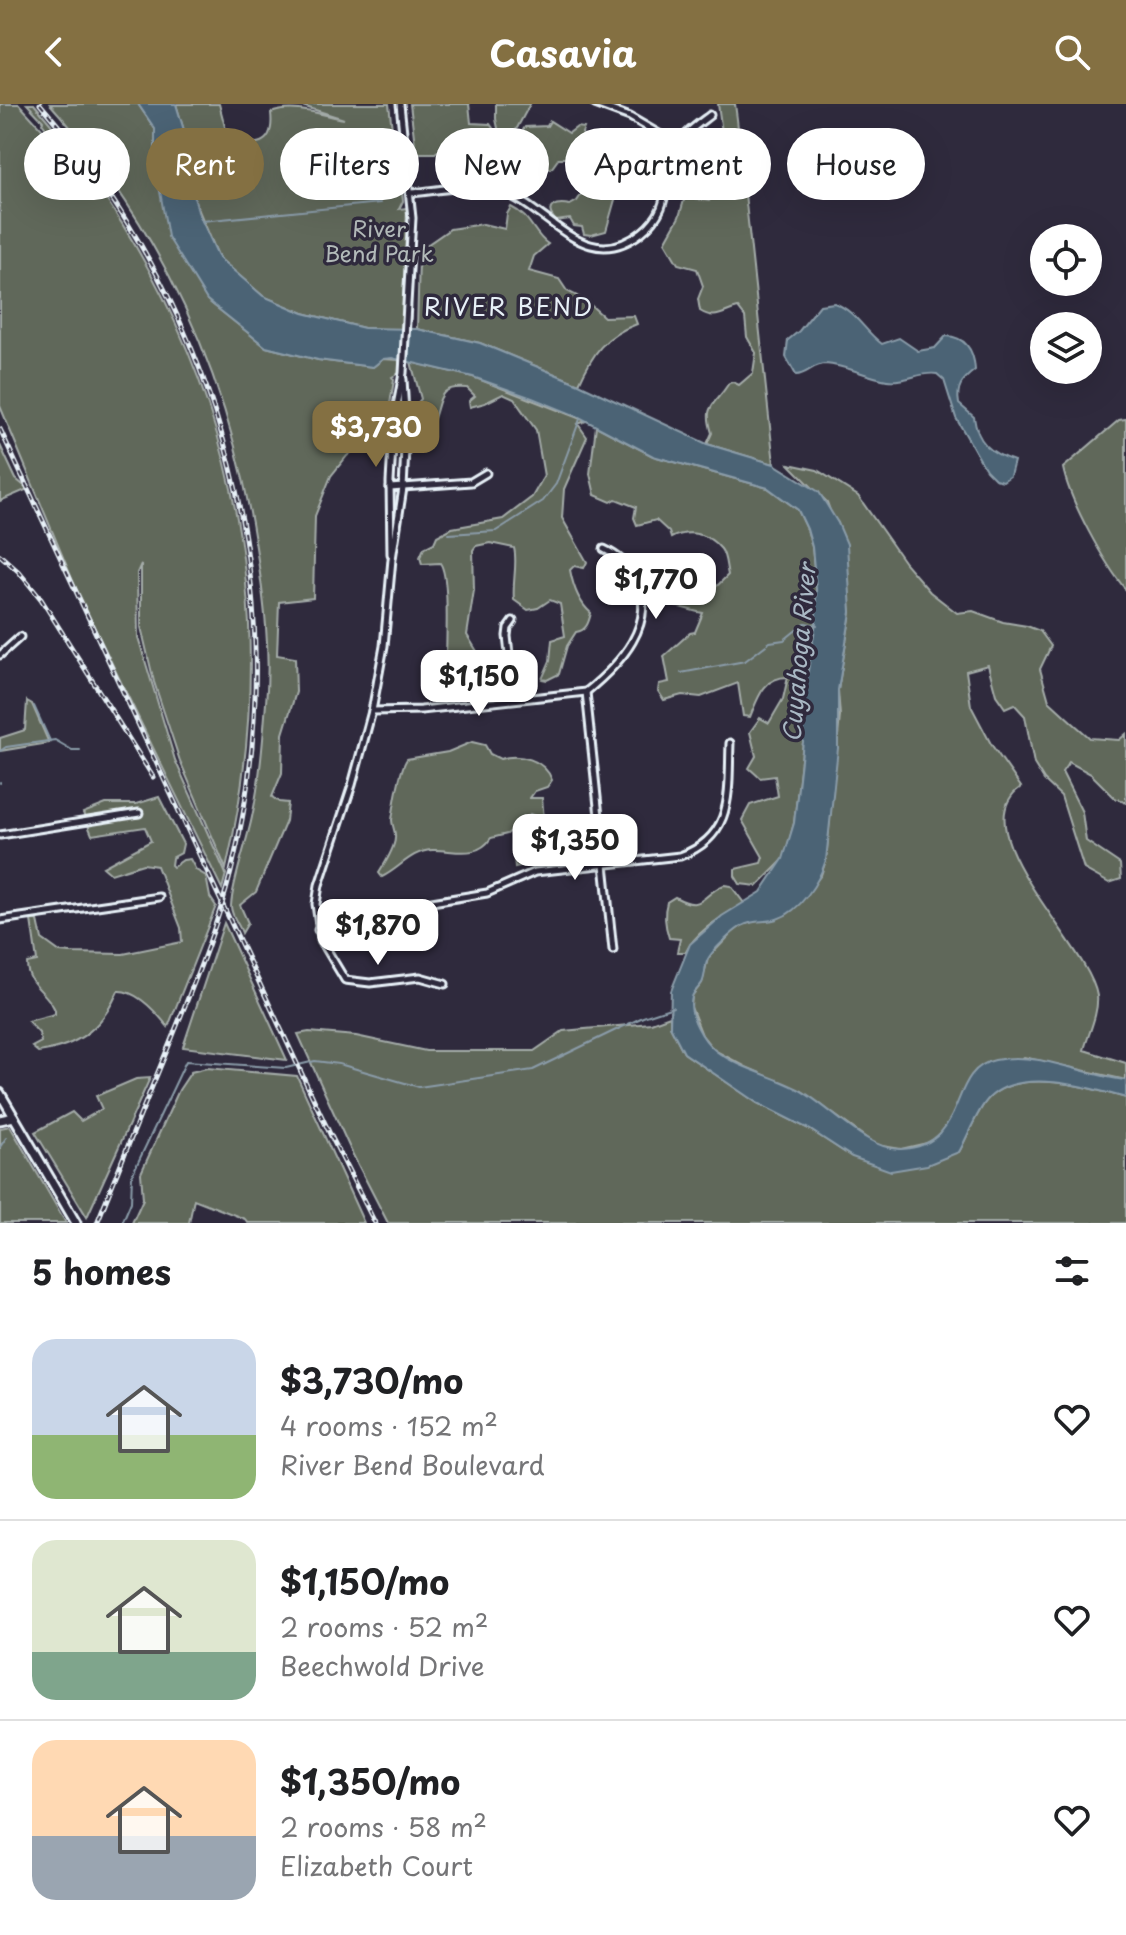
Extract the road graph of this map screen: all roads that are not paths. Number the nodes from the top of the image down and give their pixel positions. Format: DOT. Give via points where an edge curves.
graph roads {
  1 [pos="400,104"];
  2 [pos="595,104"];
  3 [pos="710,115"];
  4 [pos="403,128"];
  5 [pos="649,128"];
  6 [pos="694,128"];
  7 [pos="419,192"];
  8 [pos="411,200"];
  9 [pos="665,200"];
  10 [pos="403,376"];
  11 [pos="486,473"];
  12 [pos="390,488"];
  13 [pos="403,488"];
  14 [pos="604,549"];
  15 [pos="392,559"];
  16 [pos="513,621"];
  17 [pos="20,637"];
  18 [pos="0,655"];
  19 [pos="586,692"];
  20 [pos="514,698"];
  21 [pos="372,711"];
  22 [pos="730,743"];
  23 [pos="139,813"];
  24 [pos="0,835"];
  25 [pos="604,864"];
  26 [pos="159,897"];
  27 [pos="0,920"];
  28 [pos="318,930"];
  29 [pos="613,950"];
  30 [pos="445,984"];
  31 [pos="0,1093"];
  32 [pos="14,1117"];
  33 [pos="0,1120"];
  34 [pos="76,1223"];
  1 -- 4 [label="street"];
  2 -- 5 [label="street"];
  3 -- 6 [label="street"];
  7 -- 9 [label="street" via="491,189 525,203 574,240 595,246 638,235"];
  8 -- 10 [label="street"];
  10 -- 12 [label="street"];
  10 -- 13 [label="street"];
  11 -- 13 [label="street" via="471,482"];
  12 -- 13 [label="street"];
  12 -- 15 [label="street"];
  13 -- 15 [label="street"];
  14 -- 19 [label="street" via="631,570 643,613 627,651"];
  15 -- 21 [label="street"];
  16 -- 20 [label="street" via="507,636"];
  17 -- 18 [label="street"];
  19 -- 20 [label="street"];
  19 -- 25 [label="street"];
  20 -- 21 [label="street"];
  21 -- 28 [label="street" via="319,885"];
  22 -- 25 [label="street" via="727,806 711,838 680,856"];
  23 -- 24 [label="street"];
  25 -- 28 [label="street" via="535,872 487,893 407,906 373,920"];
  25 -- 29 [label="street"];
  26 -- 27 [label="street"];
  28 -- 30 [label="street" via="345,980 420,977"];
  31 -- 32 [label="street"];
  32 -- 33 [label="street"];
  32 -- 34 [label="street"];
}
